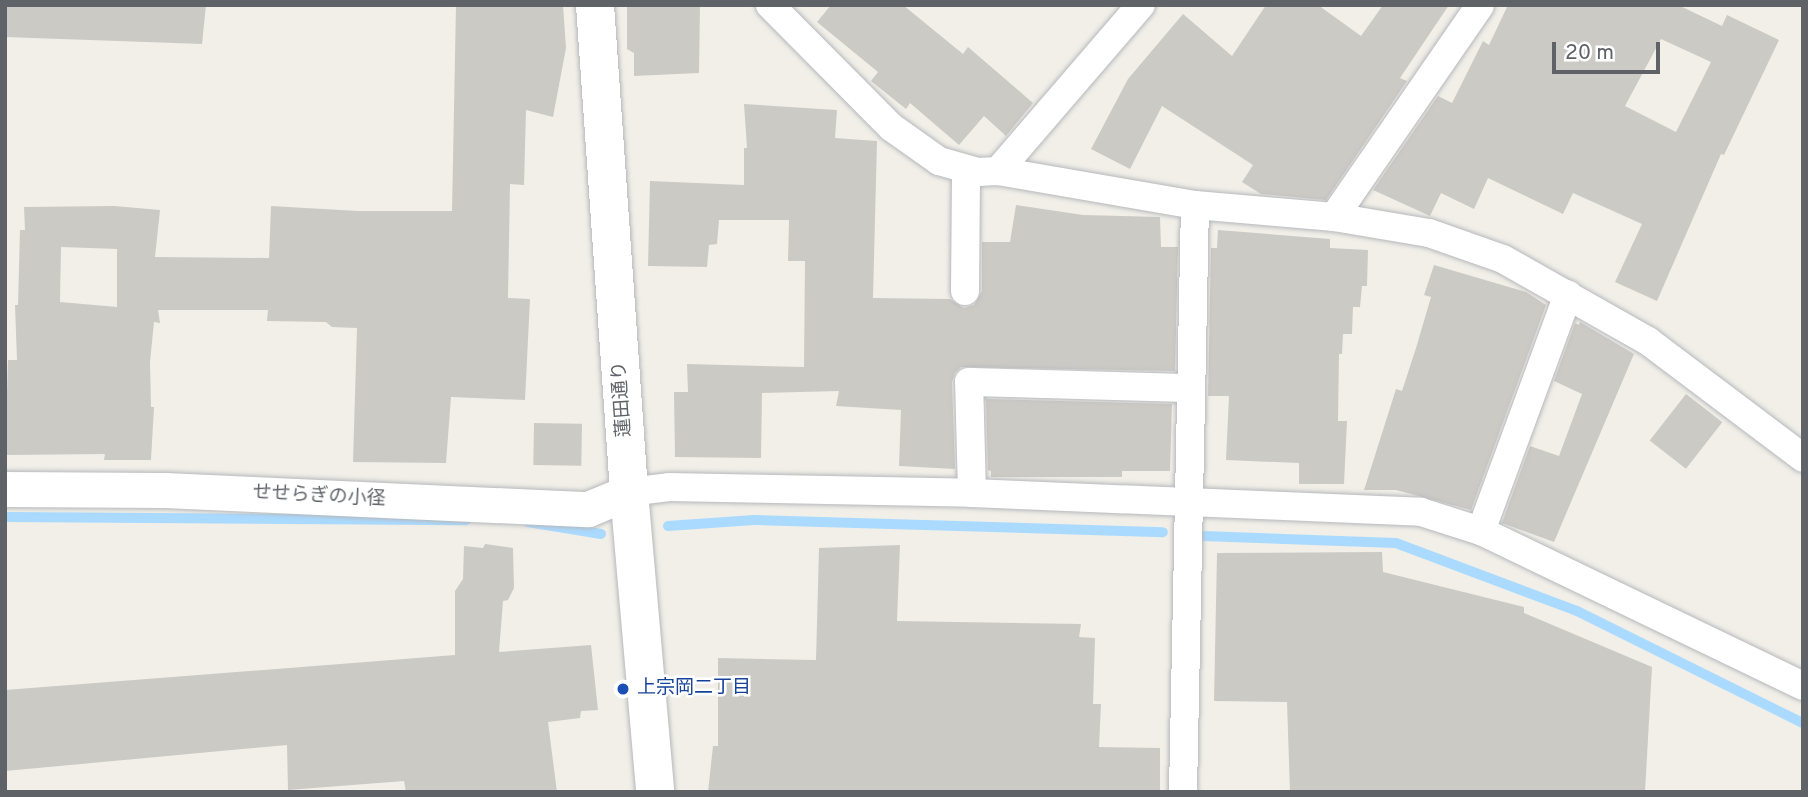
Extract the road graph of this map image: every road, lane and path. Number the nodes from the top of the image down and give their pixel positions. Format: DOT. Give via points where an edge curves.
graph roads {
  1 [pos="596,5"];
  2 [pos="770,5"];
  3 [pos="1141,5"];
  4 [pos="1470,9"];
  5 [pos="966,169"];
  6 [pos="998,171"];
  7 [pos="1195,205"];
  8 [pos="1334,217"];
  9 [pos="965,291"];
  10 [pos="1567,294"];
  11 [pos="1190,388"];
  12 [pos="1803,458"];
  13 [pos="5,489"];
  14 [pos="629,492"];
  15 [pos="972,493"];
  16 [pos="1188,500"];
  17 [pos="1481,531"];
  18 [pos="1803,686"];
  19 [pos="655,792"];
  20 [pos="1183,792"];
  1 -- 14 [label="main road, 蓮田通り"];
  2 -- 5 [label="street" via="891,127 939,161"];
  3 -- 6 [label="street"];
  4 -- 8 [label="street"];
  5 -- 6 [label="street"];
  5 -- 9 [label="street"];
  6 -- 7 [label="street"];
  7 -- 8 [label="street"];
  7 -- 11 [label="street"];
  8 -- 10 [label="street" via="1429,233 1503,259"];
  10 -- 12 [label="street" via="1648,341"];
  10 -- 17 [label="street"];
  11 -- 15 [label="street" via="969,382"];
  11 -- 16 [label="street"];
  13 -- 14 [label="street, せせらぎの小径" via="165,490 588,509"];
  14 -- 15 [label="street" via="669,487"];
  14 -- 19 [label="main road, 蓮田通り"];
  15 -- 16 [label="street"];
  16 -- 17 [label="street" via="1421,512"];
  16 -- 20 [label="street"];
  17 -- 18 [label="street"];
}
